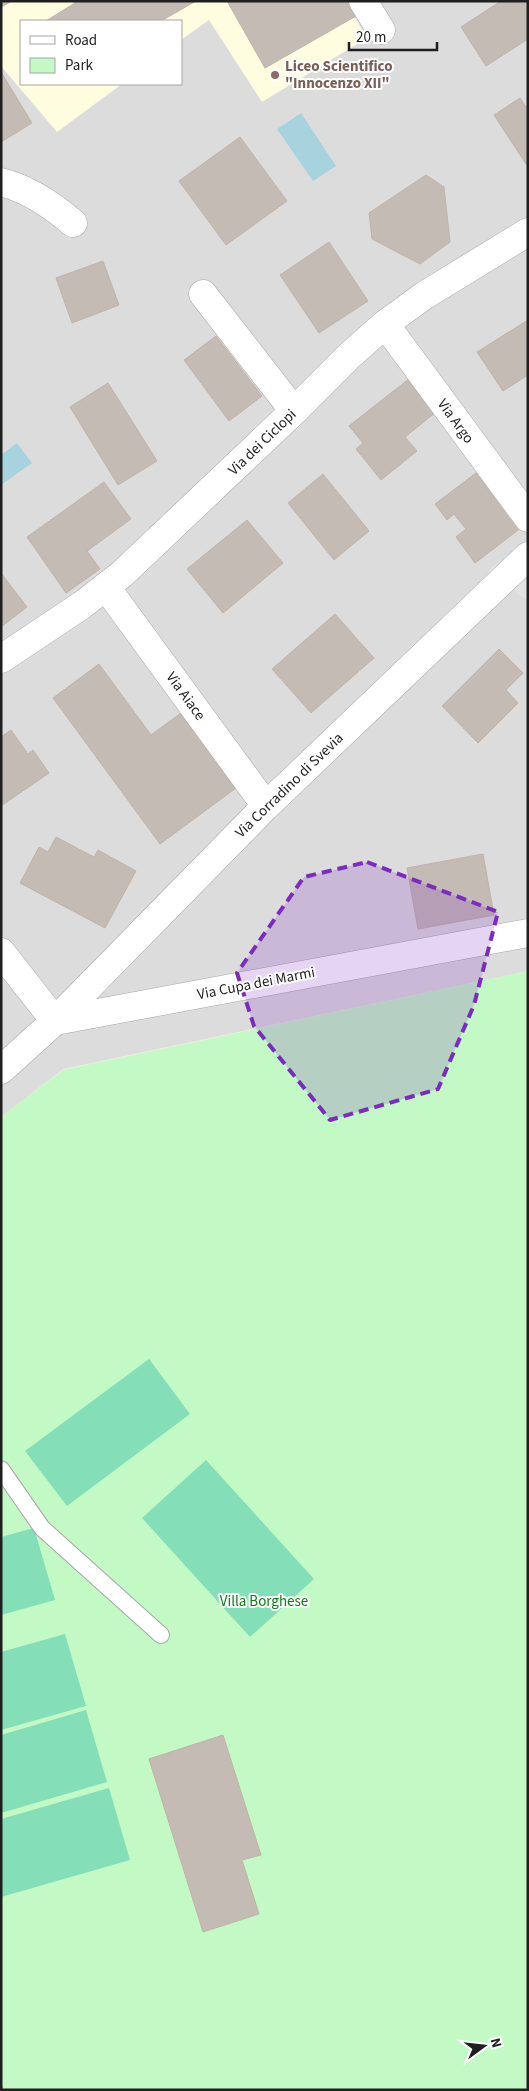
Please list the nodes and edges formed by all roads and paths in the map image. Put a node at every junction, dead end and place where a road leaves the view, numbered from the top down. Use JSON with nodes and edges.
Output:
{"nodes":[{"id":1,"x":363,"y":1,"type":"edge"},
{"id":2,"x":381,"y":30,"type":"dead end"},
{"id":3,"x":1,"y":182,"type":"edge"},
{"id":4,"x":73,"y":223,"type":"dead end"},
{"id":5,"x":528,"y":232,"type":"edge"},
{"id":6,"x":203,"y":294,"type":"dead end"},
{"id":7,"x":384,"y":324,"type":"junction"},
{"id":8,"x":294,"y":411,"type":"junction"},
{"id":9,"x":528,"y":518,"type":"edge"},
{"id":10,"x":528,"y":556,"type":"edge"},
{"id":11,"x":106,"y":587,"type":"junction"},
{"id":12,"x":1,"y":659,"type":"edge"},
{"id":13,"x":266,"y":806,"type":"junction"},
{"id":14,"x":528,"y":933,"type":"edge"},
{"id":15,"x":1,"y":952,"type":"edge"},
{"id":16,"x":55,"y":1020,"type":"junction"},
{"id":17,"x":1,"y":1070,"type":"edge"},
{"id":18,"x":1,"y":1470,"type":"edge"},
{"id":19,"x":161,"y":1635,"type":"dead end"}],
"edges":[{"from":1,"to":2,"type":"street"},
{"from":3,"to":4,"type":"street"},
{"from":5,"to":7,"type":"street","name":"Via dei Ciclopi"},
{"from":6,"to":8,"type":"street"},
{"from":7,"to":8,"type":"street","name":"Via dei Ciclopi"},
{"from":7,"to":9,"type":"street","name":"Via Argo"},
{"from":8,"to":11,"type":"street","name":"Via dei Ciclopi"},
{"from":10,"to":13,"type":"street","name":"Via Corradino di Svevia"},
{"from":11,"to":12,"type":"street","name":"Via dei Ciclopi"},
{"from":11,"to":13,"type":"street","name":"Via Aiace"},
{"from":13,"to":16,"type":"street","name":"Via Corradino di Svevia"},
{"from":14,"to":16,"type":"street","name":"Via Cupa dei Marmi"},
{"from":15,"to":16,"type":"street"},
{"from":16,"to":17,"type":"street"},
{"from":18,"to":19,"type":"lane"}]}
